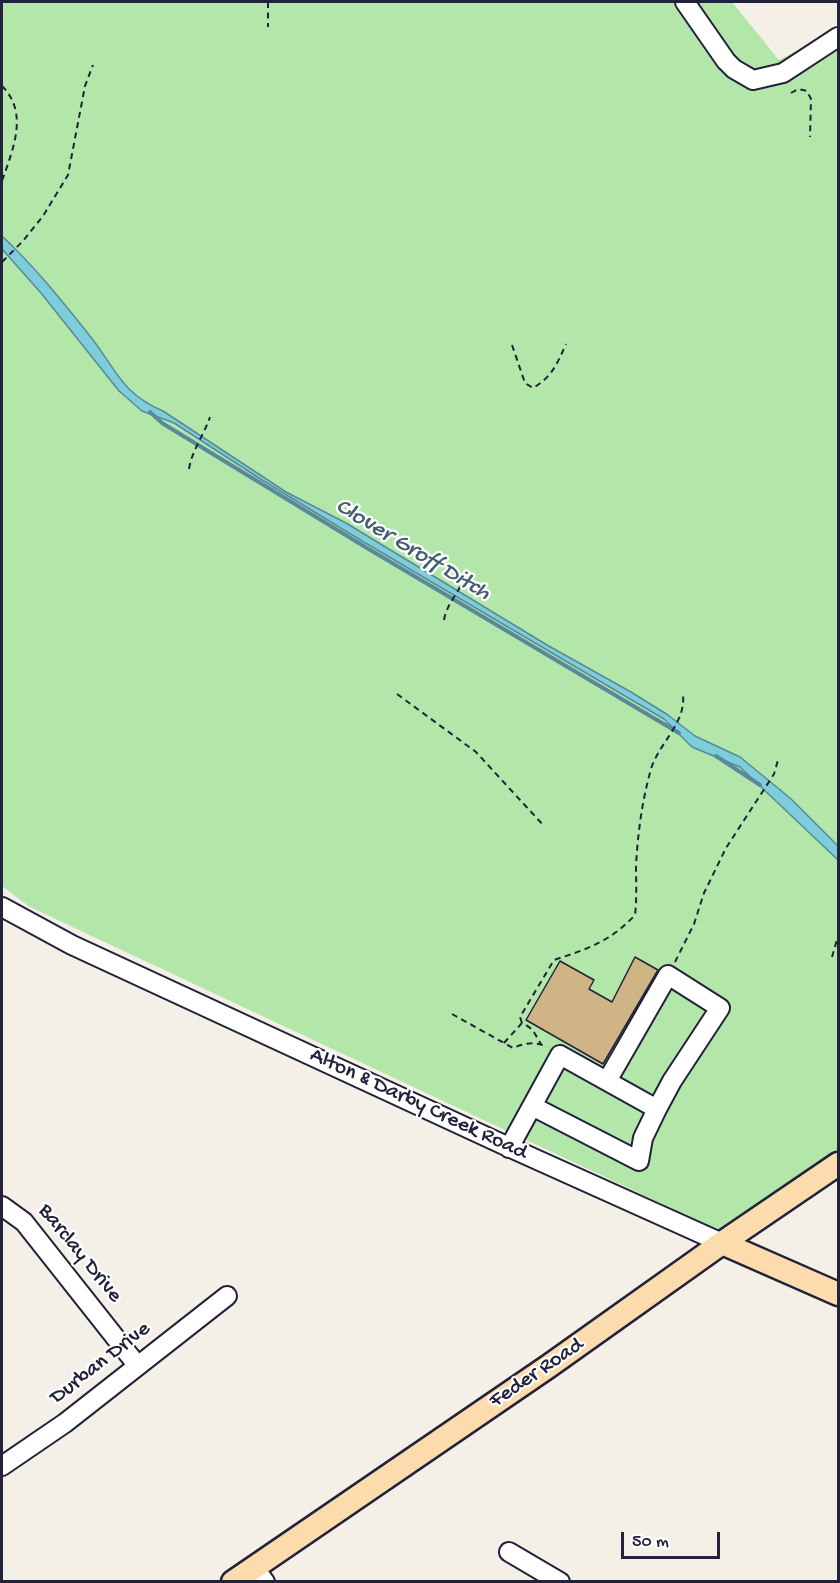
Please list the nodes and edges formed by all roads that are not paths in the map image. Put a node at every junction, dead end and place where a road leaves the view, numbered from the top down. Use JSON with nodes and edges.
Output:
{"nodes":[{"id":1,"x":685,"y":2,"type":"edge"},
{"id":2,"x":838,"y":38,"type":"edge"},
{"id":3,"x":2,"y":907,"type":"edge"},
{"id":4,"x":607,"y":1081,"type":"junction"},
{"id":5,"x":532,"y":1106,"type":"junction"},
{"id":6,"x":657,"y":1109,"type":"junction"},
{"id":7,"x":509,"y":1148,"type":"junction"},
{"id":8,"x":838,"y":1164,"type":"edge"},
{"id":9,"x":2,"y":1206,"type":"edge"},
{"id":10,"x":722,"y":1243,"type":"junction"},
{"id":11,"x":838,"y":1294,"type":"edge"},
{"id":12,"x":227,"y":1296,"type":"dead end"},
{"id":13,"x":137,"y":1365,"type":"junction"},
{"id":14,"x":2,"y":1466,"type":"edge"},
{"id":15,"x":509,"y":1552,"type":"dead end"},
{"id":16,"x":260,"y":1574,"type":"edge"},
{"id":17,"x":232,"y":1581,"type":"edge"},
{"id":18,"x":560,"y":1581,"type":"edge"}],
"edges":[{"from":1,"to":2,"type":"street"},
{"from":3,"to":7,"type":"street","name":"Alton & Darby Creek Road"},
{"from":4,"to":5,"type":"street"},
{"from":4,"to":6,"type":"street"},
{"from":4,"to":6,"type":"street"},
{"from":5,"to":6,"type":"street"},
{"from":5,"to":7,"type":"street"},
{"from":7,"to":10,"type":"street","name":"Alton & Darby Creek Road"},
{"from":8,"to":10,"type":"main road","name":"Feder Road"},
{"from":9,"to":13,"type":"street","name":"Barclay Drive"},
{"from":10,"to":11,"type":"main road","name":"Alton & Darby Creek Road"},
{"from":10,"to":16,"type":"main road","name":"Feder Road"},
{"from":12,"to":13,"type":"street","name":"Durban Drive"},
{"from":13,"to":14,"type":"street","name":"Durban Drive"},
{"from":15,"to":18,"type":"street"},
{"from":16,"to":17,"type":"main road","name":"Feder Road"}]}
